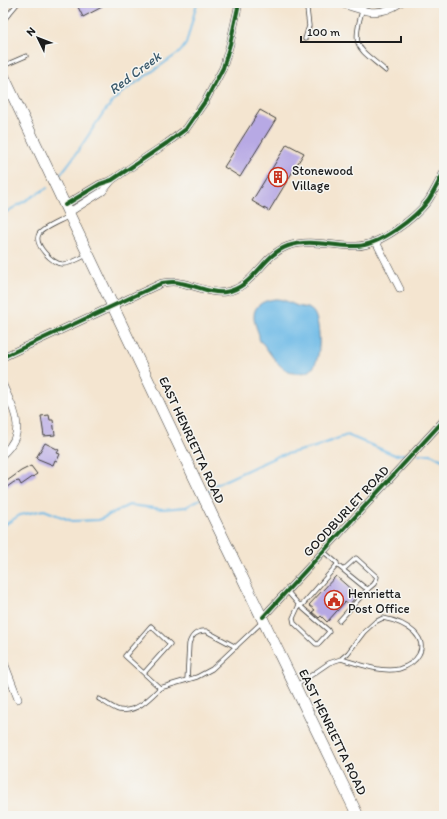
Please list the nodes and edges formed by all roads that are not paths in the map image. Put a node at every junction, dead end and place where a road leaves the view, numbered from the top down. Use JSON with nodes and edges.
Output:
{"nodes":[{"id":1,"x":18,"y":3,"type":"edge"},
{"id":2,"x":239,"y":3,"type":"edge"},
{"id":3,"x":308,"y":3,"type":"edge"},
{"id":4,"x":340,"y":3,"type":"edge"},
{"id":5,"x":400,"y":3,"type":"edge"},
{"id":6,"x":362,"y":11,"type":"junction"},
{"id":7,"x":3,"y":21,"type":"edge"},
{"id":8,"x":305,"y":39,"type":"dead end"},
{"id":9,"x":26,"y":56,"type":"dead end"},
{"id":10,"x":3,"y":66,"type":"edge"},
{"id":11,"x":386,"y":71,"type":"dead end"},
{"id":12,"x":3,"y":76,"type":"edge"},
{"id":13,"x":444,"y":172,"type":"edge"},
{"id":14,"x":68,"y":211,"type":"junction"},
{"id":15,"x":376,"y":242,"type":"junction"},
{"id":16,"x":88,"y":254,"type":"junction"},
{"id":17,"x":400,"y":289,"type":"dead end"},
{"id":18,"x":113,"y":305,"type":"junction"},
{"id":19,"x":3,"y":357,"type":"edge"},
{"id":20,"x":3,"y":386,"type":"edge"},
{"id":21,"x":444,"y":420,"type":"edge"},
{"id":22,"x":3,"y":454,"type":"edge"},
{"id":23,"x":323,"y":551,"type":"junction"},
{"id":24,"x":337,"y":565,"type":"junction"},
{"id":25,"x":344,"y":570,"type":"junction"},
{"id":26,"x":368,"y":589,"type":"junction"},
{"id":27,"x":286,"y":591,"type":"junction"},
{"id":28,"x":300,"y":605,"type":"junction"},
{"id":29,"x":263,"y":618,"type":"junction"},
{"id":30,"x":339,"y":621,"type":"dead end"},
{"id":31,"x":236,"y":647,"type":"junction"},
{"id":32,"x":341,"y":659,"type":"junction"},
{"id":33,"x":3,"y":660,"type":"edge"},
{"id":34,"x":144,"y":673,"type":"junction"},
{"id":35,"x":186,"y":680,"type":"junction"},
{"id":36,"x":296,"y":686,"type":"junction"},
{"id":37,"x":160,"y":688,"type":"junction"},
{"id":38,"x":18,"y":699,"type":"dead end"},
{"id":39,"x":99,"y":699,"type":"dead end"},
{"id":40,"x":358,"y":816,"type":"edge"}],
"edges":[{"from":1,"to":7,"type":"lane"},
{"from":2,"to":14,"type":"street"},
{"from":3,"to":8,"type":"lane"},
{"from":4,"to":6,"type":"street"},
{"from":5,"to":6,"type":"street"},
{"from":6,"to":11,"type":"lane"},
{"from":9,"to":10,"type":"lane"},
{"from":12,"to":14,"type":"main road","name":"EAST HENRIETTA ROAD"},
{"from":13,"to":15,"type":"street"},
{"from":14,"to":16,"type":"main road","name":"EAST HENRIETTA ROAD"},
{"from":14,"to":16,"type":"lane"},
{"from":15,"to":17,"type":"street"},
{"from":15,"to":18,"type":"street"},
{"from":16,"to":18,"type":"main road","name":"EAST HENRIETTA ROAD"},
{"from":18,"to":19,"type":"street"},
{"from":18,"to":29,"type":"main road","name":"EAST HENRIETTA ROAD"},
{"from":20,"to":22,"type":"street"},
{"from":21,"to":23,"type":"street","name":"GOODBURLET ROAD"},
{"from":23,"to":24,"type":"lane"},
{"from":23,"to":27,"type":"street","name":"GOODBURLET ROAD"},
{"from":24,"to":25,"type":"lane"},
{"from":24,"to":28,"type":"lane"},
{"from":25,"to":26,"type":"lane"},
{"from":25,"to":26,"type":"lane"},
{"from":26,"to":30,"type":"lane"},
{"from":27,"to":28,"type":"lane"},
{"from":27,"to":29,"type":"street","name":"GOODBURLET ROAD"},
{"from":28,"to":28,"type":"lane"},
{"from":29,"to":31,"type":"lane"},
{"from":29,"to":36,"type":"main road","name":"EAST HENRIETTA ROAD"},
{"from":31,"to":35,"type":"lane"},
{"from":31,"to":35,"type":"lane"},
{"from":32,"to":32,"type":"lane"},
{"from":32,"to":36,"type":"lane"},
{"from":33,"to":38,"type":"street"},
{"from":34,"to":34,"type":"lane"},
{"from":34,"to":37,"type":"lane"},
{"from":35,"to":37,"type":"lane"},
{"from":36,"to":40,"type":"main road","name":"EAST HENRIETTA ROAD"},
{"from":37,"to":39,"type":"lane"}]}
